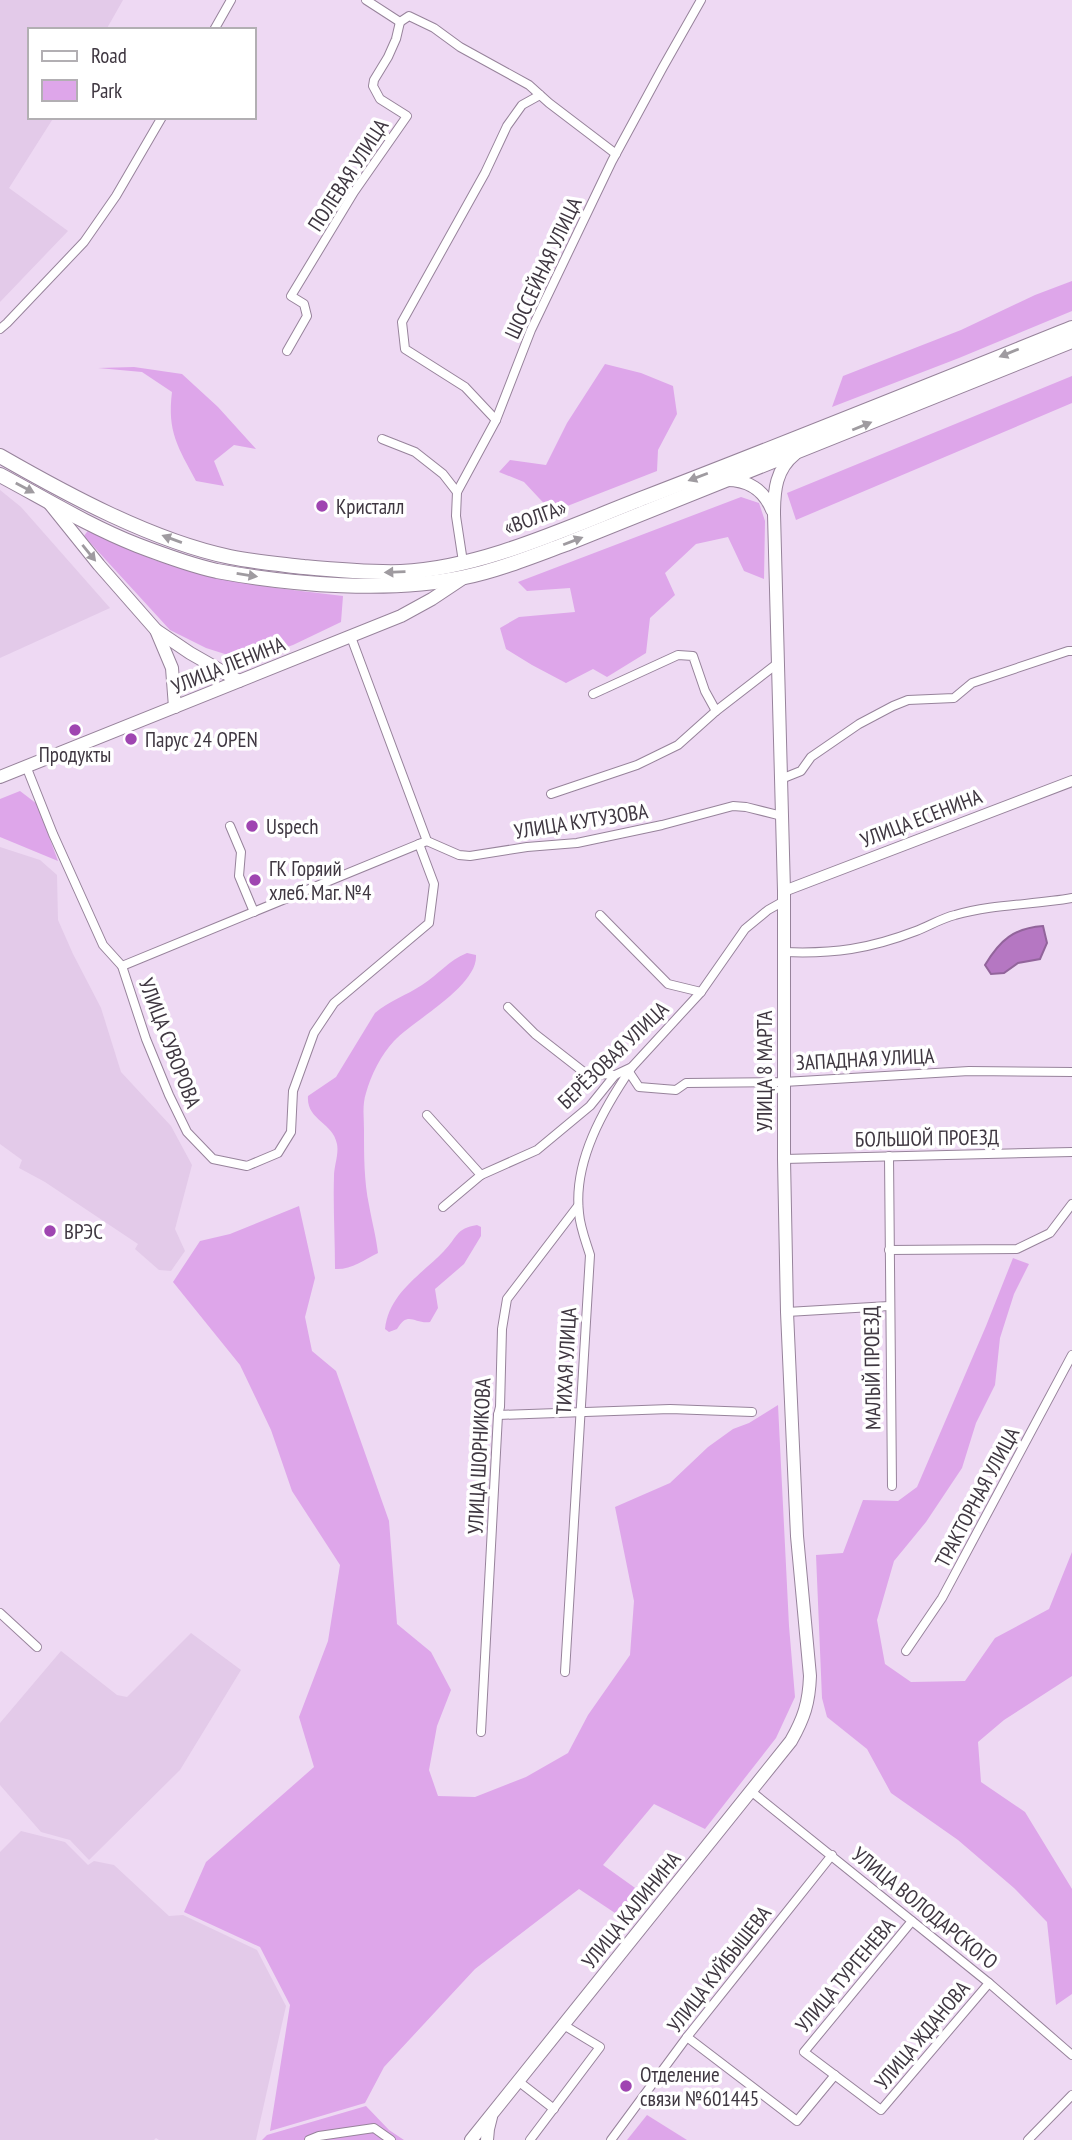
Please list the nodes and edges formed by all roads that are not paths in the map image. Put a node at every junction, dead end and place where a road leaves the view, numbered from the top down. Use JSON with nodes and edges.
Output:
{"nodes":[{"id":1,"x":231,"y":0,"type":"edge"},
{"id":2,"x":366,"y":0,"type":"edge"},
{"id":3,"x":701,"y":0,"type":"edge"},
{"id":4,"x":400,"y":22,"type":"junction"},
{"id":5,"x":215,"y":28,"type":"edge"},
{"id":6,"x":540,"y":95,"type":"junction"},
{"id":7,"x":161,"y":119,"type":"edge"},
{"id":8,"x":616,"y":154,"type":"junction"},
{"id":9,"x":1072,"y":328,"type":"edge"},
{"id":10,"x":0,"y":329,"type":"edge"},
{"id":11,"x":1072,"y":341,"type":"edge"},
{"id":12,"x":287,"y":351,"type":"dead end"},
{"id":13,"x":496,"y":420,"type":"junction"},
{"id":14,"x":382,"y":439,"type":"dead end"},
{"id":15,"x":798,"y":451,"type":"junction"},
{"id":16,"x":0,"y":456,"type":"edge"},
{"id":17,"x":0,"y":475,"type":"edge"},
{"id":18,"x":726,"y":480,"type":"junction"},
{"id":19,"x":457,"y":492,"type":"junction"},
{"id":20,"x":47,"y":500,"type":"junction"},
{"id":21,"x":774,"y":514,"type":"junction"},
{"id":22,"x":464,"y":570,"type":"junction"},
{"id":23,"x":156,"y":630,"type":"junction"},
{"id":24,"x":351,"y":637,"type":"junction"},
{"id":25,"x":1072,"y":651,"type":"edge"},
{"id":26,"x":190,"y":653,"type":"junction"},
{"id":27,"x":778,"y":663,"type":"junction"},
{"id":28,"x":172,"y":668,"type":"junction"},
{"id":29,"x":239,"y":681,"type":"junction"},
{"id":30,"x":593,"y":694,"type":"dead end"},
{"id":31,"x":175,"y":707,"type":"junction"},
{"id":32,"x":716,"y":711,"type":"junction"},
{"id":33,"x":26,"y":766,"type":"junction"},
{"id":34,"x":0,"y":777,"type":"edge"},
{"id":35,"x":781,"y":779,"type":"junction"},
{"id":36,"x":1072,"y":781,"type":"edge"},
{"id":37,"x":551,"y":794,"type":"dead end"},
{"id":38,"x":782,"y":816,"type":"junction"},
{"id":39,"x":230,"y":826,"type":"dead end"},
{"id":40,"x":423,"y":842,"type":"junction"},
{"id":41,"x":784,"y":896,"type":"junction"},
{"id":42,"x":1072,"y":898,"type":"edge"},
{"id":43,"x":254,"y":912,"type":"junction"},
{"id":44,"x":600,"y":915,"type":"dead end"},
{"id":45,"x":784,"y":952,"type":"junction"},
{"id":46,"x":122,"y":966,"type":"junction"},
{"id":47,"x":701,"y":992,"type":"junction"},
{"id":48,"x":508,"y":1007,"type":"dead end"},
{"id":49,"x":630,"y":1070,"type":"junction"},
{"id":50,"x":1072,"y":1072,"type":"edge"},
{"id":51,"x":615,"y":1075,"type":"junction"},
{"id":52,"x":784,"y":1082,"type":"junction"},
{"id":53,"x":427,"y":1115,"type":"dead end"},
{"id":54,"x":1072,"y":1152,"type":"edge"},
{"id":55,"x":889,"y":1156,"type":"junction"},
{"id":56,"x":783,"y":1159,"type":"junction"},
{"id":57,"x":481,"y":1175,"type":"junction"},
{"id":58,"x":1072,"y":1204,"type":"edge"},
{"id":59,"x":578,"y":1206,"type":"junction"},
{"id":60,"x":443,"y":1207,"type":"dead end"},
{"id":61,"x":889,"y":1250,"type":"junction"},
{"id":62,"x":889,"y":1306,"type":"junction"},
{"id":63,"x":787,"y":1312,"type":"junction"},
{"id":64,"x":1072,"y":1355,"type":"edge"},
{"id":65,"x":581,"y":1412,"type":"junction"},
{"id":66,"x":752,"y":1412,"type":"dead end"},
{"id":67,"x":498,"y":1415,"type":"junction"},
{"id":68,"x":892,"y":1486,"type":"dead end"},
{"id":69,"x":0,"y":1614,"type":"edge"},
{"id":70,"x":37,"y":1647,"type":"dead end"},
{"id":71,"x":906,"y":1651,"type":"dead end"},
{"id":72,"x":565,"y":1672,"type":"dead end"},
{"id":73,"x":809,"y":1698,"type":"joint"},
{"id":74,"x":481,"y":1732,"type":"dead end"},
{"id":75,"x":752,"y":1792,"type":"junction"},
{"id":76,"x":832,"y":1855,"type":"junction"},
{"id":77,"x":912,"y":1921,"type":"junction"},
{"id":78,"x":989,"y":1983,"type":"junction"},
{"id":79,"x":562,"y":2024,"type":"junction"},
{"id":80,"x":687,"y":2037,"type":"junction"},
{"id":81,"x":1072,"y":2055,"type":"edge"},
{"id":82,"x":835,"y":2075,"type":"junction"},
{"id":83,"x":518,"y":2081,"type":"junction"},
{"id":84,"x":1072,"y":2095,"type":"edge"},
{"id":85,"x":554,"y":2109,"type":"junction"},
{"id":86,"x":493,"y":2114,"type":"junction"},
{"id":87,"x":472,"y":2138,"type":"edge"},
{"id":88,"x":309,"y":2140,"type":"edge"},
{"id":89,"x":391,"y":2140,"type":"edge"},
{"id":90,"x":487,"y":2140,"type":"edge"},
{"id":91,"x":530,"y":2140,"type":"edge"},
{"id":92,"x":611,"y":2140,"type":"edge"},
{"id":93,"x":1028,"y":2140,"type":"edge"}],
"edges":[{"from":1,"to":5,"type":"street"},
{"from":2,"to":4,"type":"street"},
{"from":3,"to":8,"type":"street","name":"ШОССЕЙНАЯ УЛИЦА"},
{"from":4,"to":6,"type":"street"},
{"from":4,"to":12,"type":"street","name":"ПОЛЕВАЯ УЛИЦА"},
{"from":6,"to":8,"type":"street"},
{"from":6,"to":13,"type":"street"},
{"from":7,"to":10,"type":"street"},
{"from":8,"to":13,"type":"street","name":"ШОССЕЙНАЯ УЛИЦА"},
{"from":9,"to":22,"type":"highway","name":"«ВОЛГА»","one_way":true},
{"from":15,"to":11,"type":"highway","name":"«ВОЛГА»","one_way":true},
{"from":13,"to":19,"type":"street","name":"ШОССЕЙНАЯ УЛИЦА"},
{"from":14,"to":19,"type":"street"},
{"from":15,"to":18,"type":"highway","name":"«ВОЛГА»"},
{"from":15,"to":21,"type":"main road","name":"УЛИЦА 8 МАРТА"},
{"from":22,"to":16,"type":"highway","name":"«ВОЛГА»","one_way":true},
{"from":17,"to":20,"type":"highway","name":"«ВОЛГА»","one_way":true},
{"from":18,"to":21,"type":"main road"},
{"from":22,"to":18,"type":"highway","name":"«ВОЛГА»","one_way":true},
{"from":19,"to":22,"type":"street","name":"ШОССЕЙНАЯ УЛИЦА"},
{"from":20,"to":22,"type":"highway","name":"«ВОЛГА»","one_way":true},
{"from":20,"to":23,"type":"main road","one_way":true},
{"from":21,"to":27,"type":"main road","name":"УЛИЦА 8 МАРТА"},
{"from":22,"to":24,"type":"main road","name":"УЛИЦА ЛЕНИНА"},
{"from":23,"to":26,"type":"main road"},
{"from":23,"to":28,"type":"main road"},
{"from":24,"to":29,"type":"main road","name":"УЛИЦА ЛЕНИНА"},
{"from":24,"to":40,"type":"street"},
{"from":25,"to":35,"type":"street"},
{"from":26,"to":28,"type":"main road"},
{"from":26,"to":29,"type":"main road"},
{"from":27,"to":32,"type":"street","name":"УЛИЦА КУТУЗОВА"},
{"from":27,"to":35,"type":"main road","name":"УЛИЦА 8 МАРТА"},
{"from":28,"to":31,"type":"main road"},
{"from":29,"to":31,"type":"main road","name":"УЛИЦА ЛЕНИНА"},
{"from":30,"to":32,"type":"street"},
{"from":31,"to":33,"type":"main road","name":"УЛИЦА ЛЕНИНА"},
{"from":32,"to":37,"type":"street","name":"УЛИЦА КУТУЗОВА"},
{"from":33,"to":34,"type":"main road","name":"УЛИЦА ЛЕНИНА"},
{"from":33,"to":46,"type":"street","name":"УЛИЦА СУВОРОВА"},
{"from":35,"to":38,"type":"main road","name":"УЛИЦА 8 МАРТА"},
{"from":36,"to":41,"type":"street","name":"УЛИЦА ЕСЕНИНА"},
{"from":38,"to":40,"type":"street","name":"УЛИЦА КУТУЗОВА"},
{"from":38,"to":41,"type":"main road","name":"УЛИЦА 8 МАРТА"},
{"from":39,"to":43,"type":"street"},
{"from":40,"to":43,"type":"street"},
{"from":40,"to":46,"type":"street","name":"УЛИЦА СУВОРОВА"},
{"from":41,"to":45,"type":"main road","name":"УЛИЦА 8 МАРТА"},
{"from":41,"to":47,"type":"street","name":"БЕРЁЗОВАЯ УЛИЦА"},
{"from":42,"to":45,"type":"street"},
{"from":43,"to":46,"type":"street"},
{"from":44,"to":47,"type":"street"},
{"from":45,"to":52,"type":"main road","name":"УЛИЦА 8 МАРТА"},
{"from":47,"to":49,"type":"street","name":"БЕРЁЗОВАЯ УЛИЦА"},
{"from":48,"to":51,"type":"street"},
{"from":49,"to":51,"type":"street","name":"БЕРЁЗОВАЯ УЛИЦА"},
{"from":49,"to":52,"type":"street","name":"ЗАПАДНАЯ УЛИЦА"},
{"from":49,"to":59,"type":"street","name":"ТИХАЯ УЛИЦА"},
{"from":50,"to":52,"type":"street","name":"ЗАПАДНАЯ УЛИЦА"},
{"from":51,"to":57,"type":"street","name":"БЕРЁЗОВАЯ УЛИЦА"},
{"from":52,"to":56,"type":"main road","name":"УЛИЦА 8 МАРТА"},
{"from":53,"to":57,"type":"street"},
{"from":54,"to":55,"type":"street","name":"БОЛЬШОЙ ПРОЕЗД"},
{"from":55,"to":56,"type":"street","name":"БОЛЬШОЙ ПРОЕЗД"},
{"from":55,"to":61,"type":"street","name":"МАЛЫЙ ПРОЕЗД"},
{"from":56,"to":63,"type":"main road","name":"УЛИЦА 8 МАРТА"},
{"from":57,"to":60,"type":"street","name":"БЕРЁЗОВАЯ УЛИЦА"},
{"from":58,"to":61,"type":"street"},
{"from":59,"to":65,"type":"street","name":"ТИХАЯ УЛИЦА"},
{"from":59,"to":67,"type":"street","name":"УЛИЦА ШОРНИКОВА"},
{"from":61,"to":62,"type":"street","name":"МАЛЫЙ ПРОЕЗД"},
{"from":62,"to":63,"type":"street"},
{"from":62,"to":68,"type":"street","name":"МАЛЫЙ ПРОЕЗД"},
{"from":63,"to":73,"type":"main road","name":"УЛИЦА 8 МАРТА"},
{"from":64,"to":71,"type":"street","name":"ТРАКТОРНАЯ УЛИЦА"},
{"from":65,"to":66,"type":"street"},
{"from":65,"to":67,"type":"street"},
{"from":65,"to":72,"type":"street","name":"ТИХАЯ УЛИЦА"},
{"from":67,"to":74,"type":"street","name":"УЛИЦА ШОРНИКОВА"},
{"from":69,"to":70,"type":"street"},
{"from":73,"to":75,"type":"main road","name":"УЛИЦА КАЛИНИНА"},
{"from":75,"to":76,"type":"street","name":"УЛИЦА ВОЛОДАРСКОГО"},
{"from":75,"to":79,"type":"main road","name":"УЛИЦА КАЛИНИНА"},
{"from":76,"to":77,"type":"street","name":"УЛИЦА ВОЛОДАРСКОГО"},
{"from":76,"to":80,"type":"street","name":"УЛИЦА КУЙБЫШЕВА"},
{"from":77,"to":78,"type":"street","name":"УЛИЦА ВОЛОДАРСКОГО"},
{"from":77,"to":82,"type":"street","name":"УЛИЦА ТУРГЕНЕВА"},
{"from":78,"to":81,"type":"street","name":"УЛИЦА ВОЛОДАРСКОГО"},
{"from":78,"to":82,"type":"street","name":"УЛИЦА ЖДАНОВА"},
{"from":79,"to":83,"type":"main road","name":"УЛИЦА КАЛИНИНА"},
{"from":79,"to":85,"type":"street"},
{"from":80,"to":82,"type":"street"},
{"from":80,"to":92,"type":"street","name":"УЛИЦА КУЙБЫШЕВА"},
{"from":83,"to":85,"type":"street"},
{"from":83,"to":86,"type":"main road","name":"УЛИЦА КАЛИНИНА"},
{"from":84,"to":93,"type":"street"},
{"from":85,"to":91,"type":"street"},
{"from":86,"to":87,"type":"main road","name":"УЛИЦА КАЛИНИНА"},
{"from":86,"to":90,"type":"main road"},
{"from":87,"to":90,"type":"main road"},
{"from":88,"to":89,"type":"street"}]}
